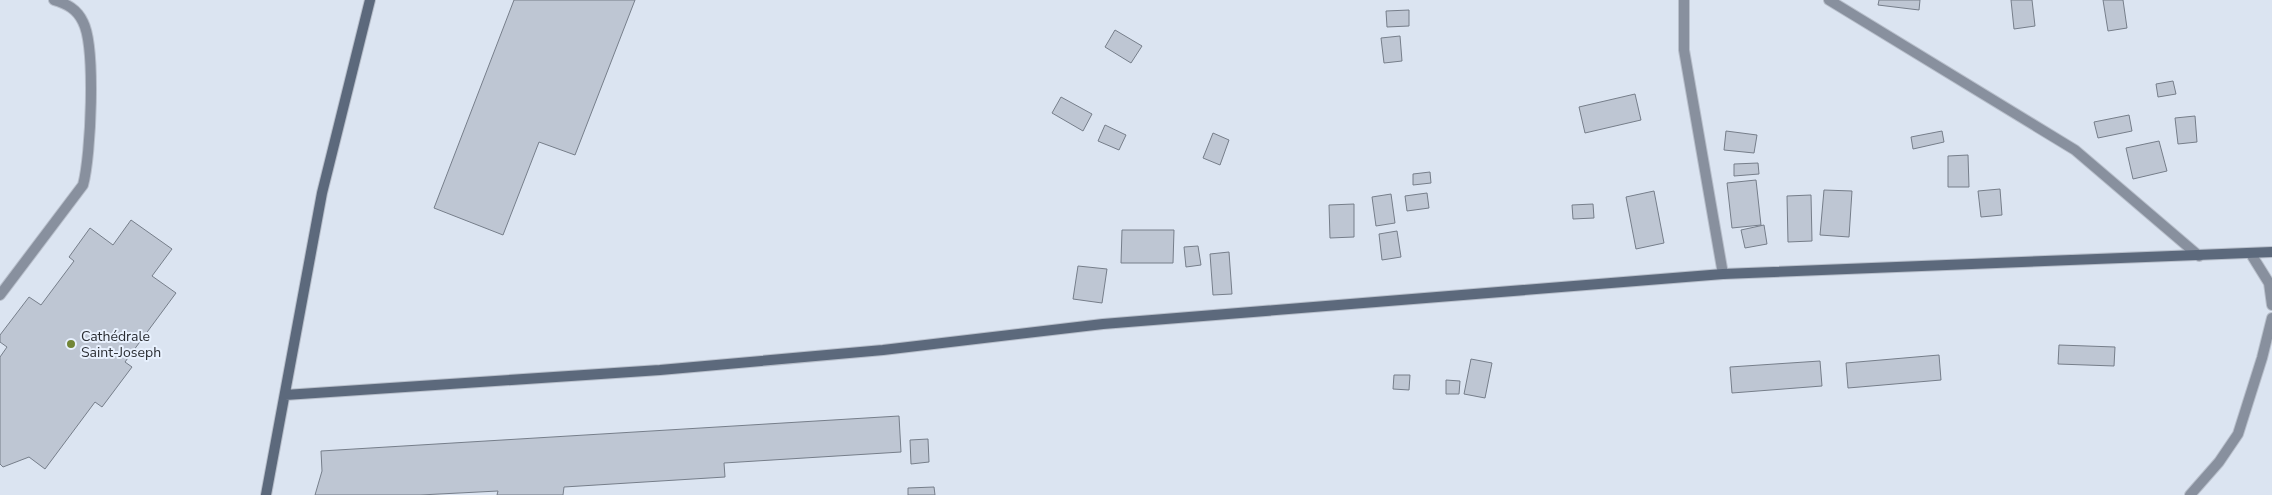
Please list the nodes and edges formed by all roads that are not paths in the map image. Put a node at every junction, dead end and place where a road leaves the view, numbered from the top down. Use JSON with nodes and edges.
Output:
{"nodes":[{"id":1,"x":54,"y":0,"type":"edge"},
{"id":2,"x":370,"y":0,"type":"edge"},
{"id":3,"x":1684,"y":0,"type":"edge"},
{"id":4,"x":1829,"y":0,"type":"edge"},
{"id":5,"x":2272,"y":252,"type":"edge"},
{"id":6,"x":2251,"y":254,"type":"junction"},
{"id":7,"x":2198,"y":256,"type":"junction"},
{"id":8,"x":1723,"y":274,"type":"junction"},
{"id":9,"x":0,"y":295,"type":"edge"},
{"id":10,"x":2272,"y":304,"type":"edge"},
{"id":11,"x":2272,"y":318,"type":"edge"},
{"id":12,"x":285,"y":395,"type":"junction"},
{"id":13,"x":266,"y":495,"type":"edge"},
{"id":14,"x":2190,"y":495,"type":"edge"}],
"edges":[{"from":1,"to":9,"type":"street"},
{"from":2,"to":12,"type":"street"},
{"from":3,"to":8,"type":"street"},
{"from":4,"to":7,"type":"street"},
{"from":5,"to":6,"type":"street"},
{"from":6,"to":7,"type":"street"},
{"from":6,"to":10,"type":"street"},
{"from":7,"to":8,"type":"street"},
{"from":8,"to":12,"type":"street"},
{"from":11,"to":14,"type":"street"},
{"from":12,"to":13,"type":"street"}]}
